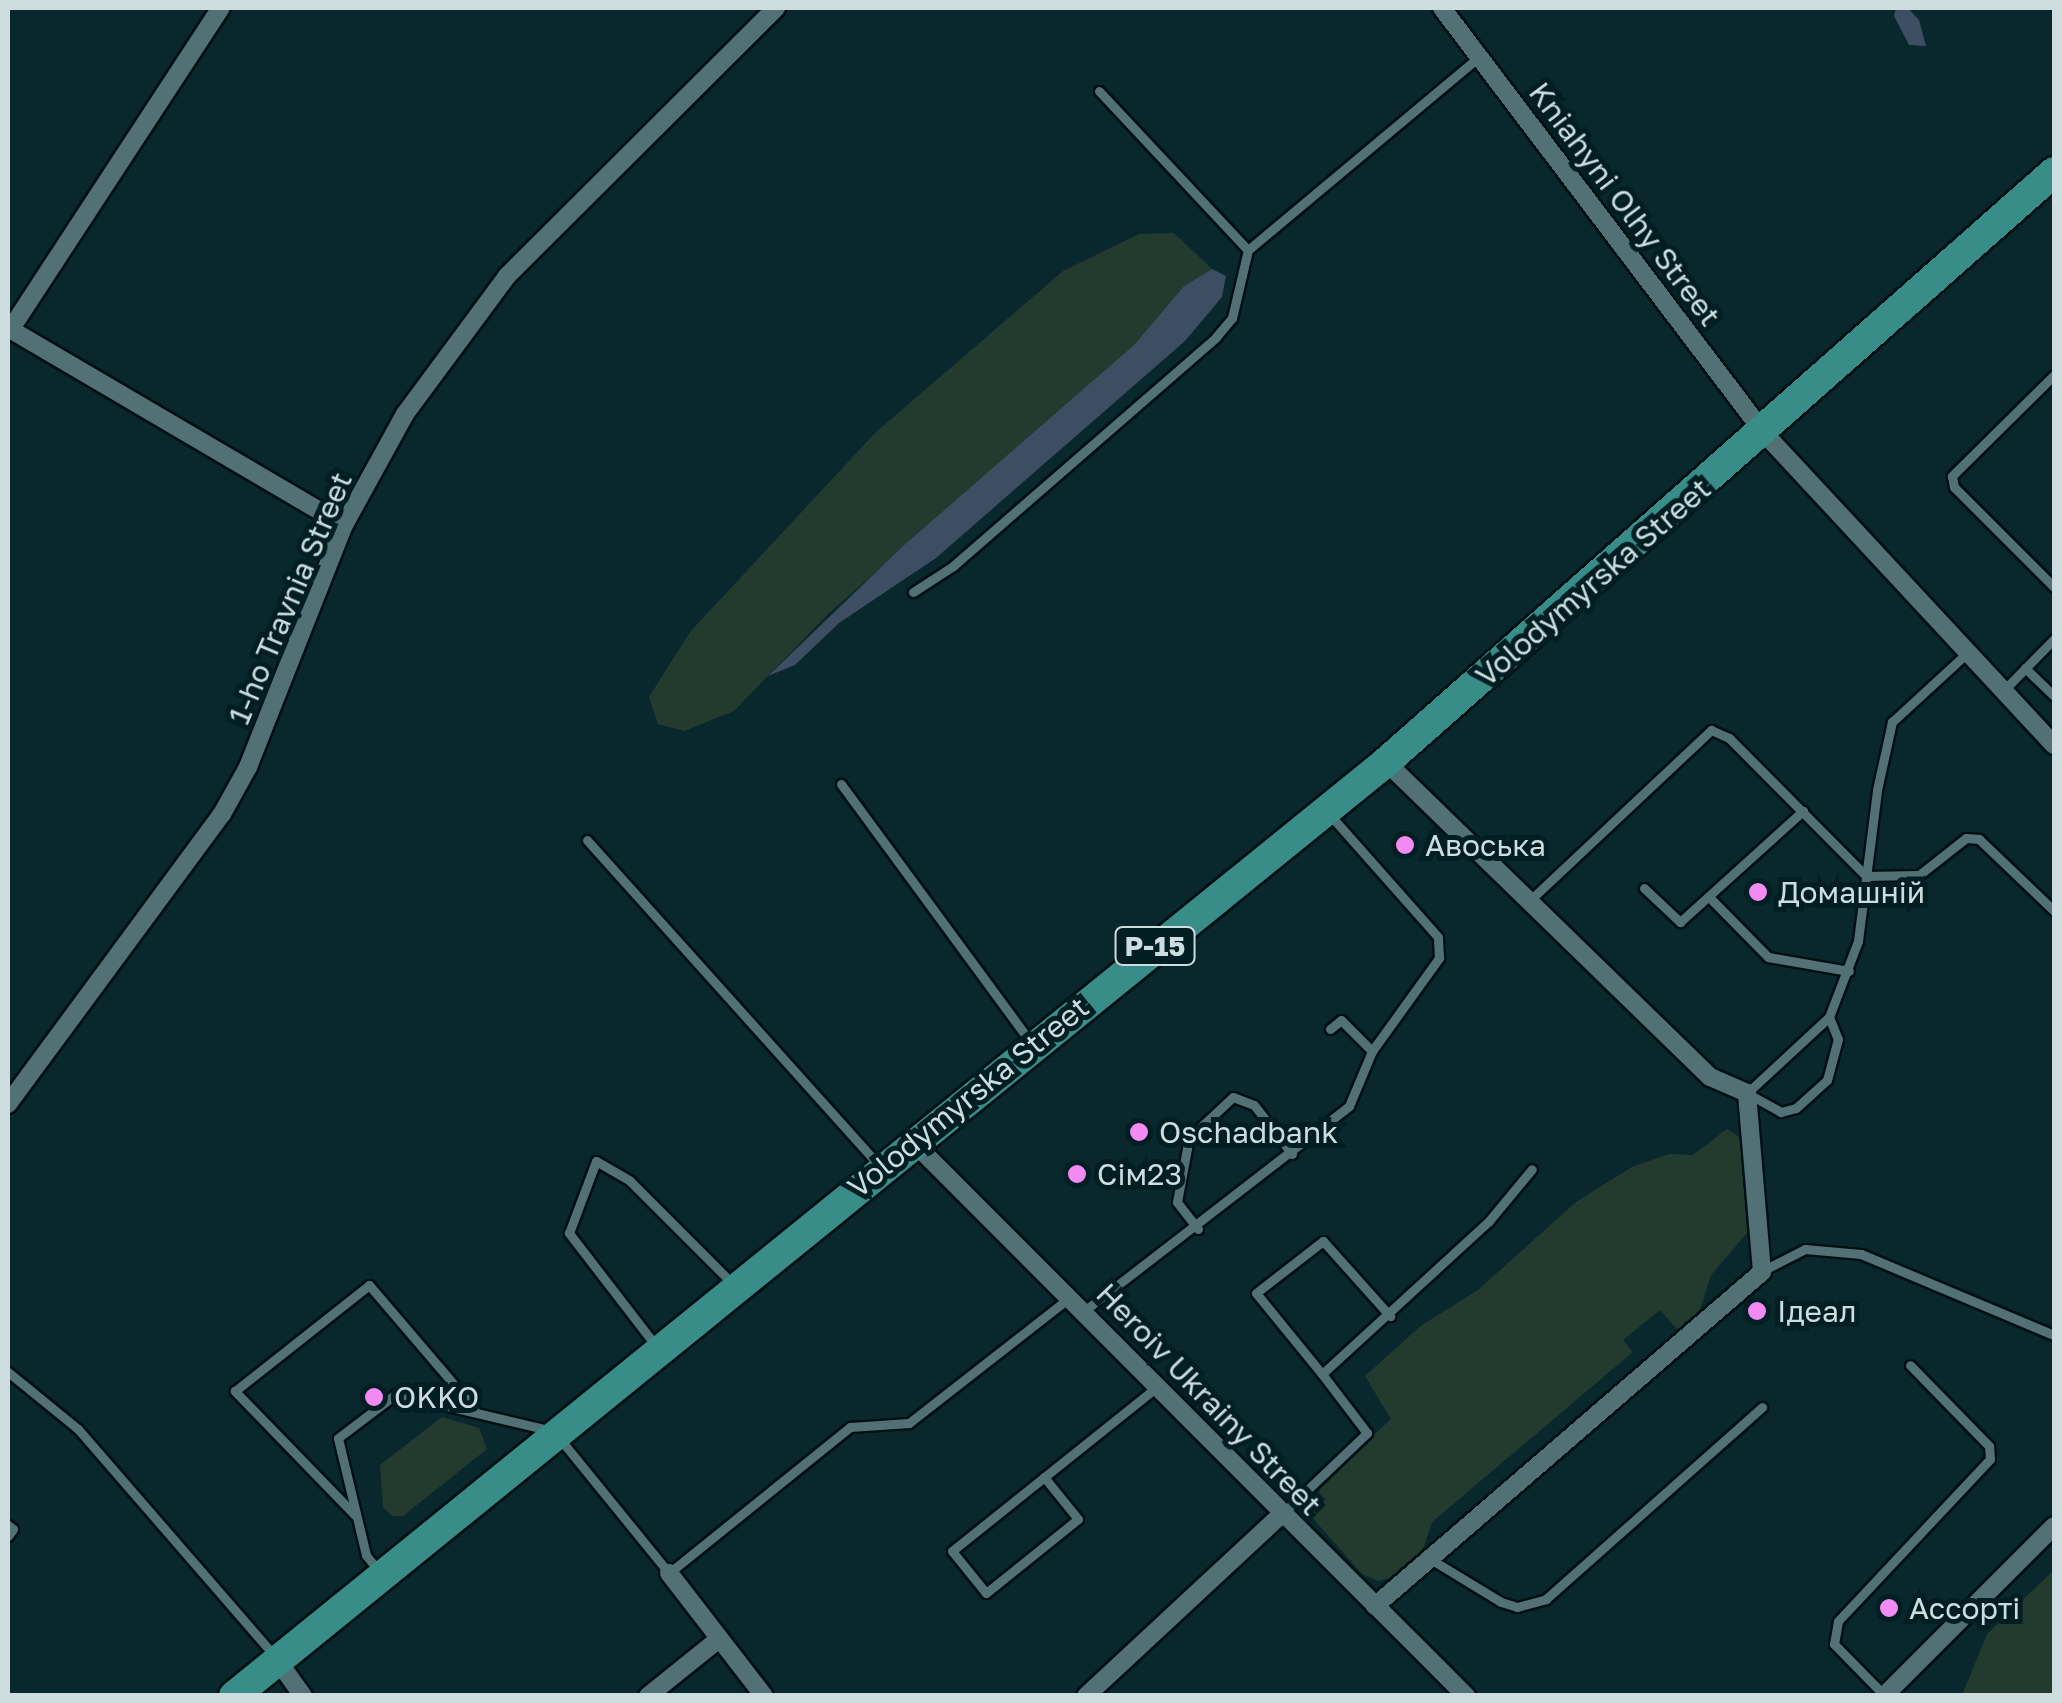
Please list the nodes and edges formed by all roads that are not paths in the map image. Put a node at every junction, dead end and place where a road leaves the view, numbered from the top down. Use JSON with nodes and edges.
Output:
{"nodes":[{"id":1,"x":221,"y":8,"type":"edge"},
{"id":2,"x":776,"y":8,"type":"edge"},
{"id":3,"x":1442,"y":8,"type":"edge"},
{"id":4,"x":1480,"y":56,"type":"junction"},
{"id":5,"x":1099,"y":92,"type":"dead end"},
{"id":6,"x":2054,"y":172,"type":"edge"},
{"id":7,"x":1248,"y":250,"type":"junction"},
{"id":8,"x":8,"y":330,"type":"edge"},
{"id":9,"x":2054,"y":375,"type":"edge"},
{"id":10,"x":1764,"y":434,"type":"junction"},
{"id":11,"x":344,"y":525,"type":"junction"},
{"id":12,"x":2054,"y":588,"type":"edge"},
{"id":13,"x":913,"y":592,"type":"dead end"},
{"id":14,"x":2054,"y":639,"type":"edge"},
{"id":15,"x":1967,"y":653,"type":"junction"},
{"id":16,"x":2025,"y":668,"type":"junction"},
{"id":17,"x":2003,"y":691,"type":"junction"},
{"id":18,"x":2054,"y":696,"type":"edge"},
{"id":19,"x":2054,"y":744,"type":"edge"},
{"id":20,"x":1386,"y":762,"type":"junction"},
{"id":21,"x":841,"y":784,"type":"dead end"},
{"id":22,"x":1326,"y":810,"type":"junction"},
{"id":23,"x":1803,"y":811,"type":"junction"},
{"id":24,"x":587,"y":840,"type":"dead end"},
{"id":25,"x":1866,"y":876,"type":"junction"},
{"id":26,"x":1644,"y":888,"type":"dead end"},
{"id":27,"x":1710,"y":898,"type":"junction"},
{"id":28,"x":1527,"y":903,"type":"junction"},
{"id":29,"x":2054,"y":910,"type":"edge"},
{"id":30,"x":1850,"y":971,"type":"junction"},
{"id":31,"x":1829,"y":1017,"type":"junction"},
{"id":32,"x":1330,"y":1029,"type":"dead end"},
{"id":33,"x":1032,"y":1043,"type":"junction"},
{"id":34,"x":1372,"y":1051,"type":"junction"},
{"id":35,"x":1747,"y":1092,"type":"junction"},
{"id":36,"x":8,"y":1104,"type":"edge"},
{"id":37,"x":914,"y":1142,"type":"junction"},
{"id":38,"x":1292,"y":1154,"type":"junction"},
{"id":39,"x":881,"y":1168,"type":"junction"},
{"id":40,"x":1532,"y":1169,"type":"dead end"},
{"id":41,"x":1198,"y":1229,"type":"junction"},
{"id":42,"x":1762,"y":1272,"type":"junction"},
{"id":43,"x":734,"y":1286,"type":"junction"},
{"id":44,"x":1071,"y":1296,"type":"junction"},
{"id":45,"x":1084,"y":1311,"type":"junction"},
{"id":46,"x":1390,"y":1316,"type":"junction"},
{"id":47,"x":2054,"y":1335,"type":"edge"},
{"id":48,"x":657,"y":1347,"type":"junction"},
{"id":49,"x":1910,"y":1366,"type":"dead end"},
{"id":50,"x":8,"y":1372,"type":"edge"},
{"id":51,"x":1322,"y":1374,"type":"junction"},
{"id":52,"x":1158,"y":1386,"type":"junction"},
{"id":53,"x":1762,"y":1407,"type":"dead end"},
{"id":54,"x":476,"y":1410,"type":"junction"},
{"id":55,"x":555,"y":1432,"type":"junction"},
{"id":56,"x":1044,"y":1477,"type":"junction"},
{"id":57,"x":1282,"y":1514,"type":"junction"},
{"id":58,"x":357,"y":1518,"type":"junction"},
{"id":59,"x":8,"y":1524,"type":"edge"},
{"id":60,"x":2054,"y":1526,"type":"edge"},
{"id":61,"x":8,"y":1536,"type":"edge"},
{"id":62,"x":1432,"y":1560,"type":"junction"},
{"id":63,"x":669,"y":1573,"type":"junction"},
{"id":64,"x":382,"y":1575,"type":"junction"},
{"id":65,"x":1375,"y":1606,"type":"junction"},
{"id":66,"x":719,"y":1639,"type":"junction"},
{"id":67,"x":278,"y":1661,"type":"junction"},
{"id":68,"x":760,"y":1690,"type":"edge"},
{"id":69,"x":1884,"y":1695,"type":"edge"},
{"id":70,"x":234,"y":1696,"type":"edge"},
{"id":71,"x":304,"y":1696,"type":"edge"},
{"id":72,"x":648,"y":1696,"type":"edge"},
{"id":73,"x":780,"y":1696,"type":"edge"},
{"id":74,"x":1086,"y":1696,"type":"edge"},
{"id":75,"x":1466,"y":1696,"type":"edge"}],
"edges":[{"from":1,"to":8,"type":"street"},
{"from":2,"to":11,"type":"street","name":"1-ho Travnia Street"},
{"from":3,"to":4,"type":"street","name":"Kniahyni Olhy Street"},
{"from":4,"to":7,"type":"lane"},
{"from":4,"to":10,"type":"street","name":"Kniahyni Olhy Street"},
{"from":5,"to":7,"type":"lane"},
{"from":6,"to":10,"type":"main road","name":"Volodymyrska Street","number":"Р-15"},
{"from":7,"to":13,"type":"lane"},
{"from":8,"to":11,"type":"street"},
{"from":9,"to":12,"type":"lane"},
{"from":10,"to":15,"type":"street","name":"Kniahyni Olhy Street"},
{"from":10,"to":20,"type":"main road","name":"Volodymyrska Street","number":"Р-15"},
{"from":11,"to":36,"type":"street","name":"1-ho Travnia Street"},
{"from":14,"to":16,"type":"lane"},
{"from":15,"to":17,"type":"street","name":"Kniahyni Olhy Street"},
{"from":15,"to":25,"type":"lane"},
{"from":16,"to":17,"type":"lane"},
{"from":16,"to":18,"type":"lane"},
{"from":17,"to":19,"type":"street","name":"Kniahyni Olhy Street"},
{"from":20,"to":22,"type":"main road","name":"Volodymyrska Street","number":"Р-15"},
{"from":20,"to":28,"type":"street"},
{"from":21,"to":33,"type":"lane"},
{"from":22,"to":33,"type":"main road","name":"Volodymyrska Street","number":"Р-15"},
{"from":22,"to":34,"type":"lane"},
{"from":23,"to":25,"type":"lane"},
{"from":23,"to":27,"type":"lane"},
{"from":23,"to":28,"type":"lane"},
{"from":24,"to":39,"type":"lane"},
{"from":25,"to":29,"type":"lane"},
{"from":25,"to":30,"type":"lane"},
{"from":26,"to":27,"type":"lane"},
{"from":27,"to":30,"type":"lane"},
{"from":28,"to":35,"type":"street"},
{"from":30,"to":31,"type":"lane"},
{"from":31,"to":35,"type":"lane"},
{"from":31,"to":35,"type":"lane"},
{"from":32,"to":34,"type":"lane"},
{"from":33,"to":37,"type":"main road","name":"Volodymyrska Street","number":"Р-15"},
{"from":34,"to":38,"type":"lane"},
{"from":35,"to":42,"type":"street"},
{"from":37,"to":39,"type":"main road","name":"Volodymyrska Street","number":"Р-15"},
{"from":37,"to":44,"type":"street","name":"Heroiv Ukrainy Street"},
{"from":38,"to":41,"type":"lane"},
{"from":38,"to":41,"type":"lane"},
{"from":39,"to":43,"type":"main road","name":"Volodymyrska Street","number":"Р-15"},
{"from":40,"to":46,"type":"lane"},
{"from":41,"to":45,"type":"lane"},
{"from":42,"to":47,"type":"lane"},
{"from":42,"to":62,"type":"street"},
{"from":43,"to":48,"type":"main road","name":"Volodymyrska Street","number":"Р-15"},
{"from":43,"to":48,"type":"lane"},
{"from":44,"to":45,"type":"street","name":"Heroiv Ukrainy Street"},
{"from":44,"to":63,"type":"lane"},
{"from":45,"to":52,"type":"street","name":"Heroiv Ukrainy Street"},
{"from":46,"to":51,"type":"lane"},
{"from":46,"to":51,"type":"lane"},
{"from":48,"to":55,"type":"main road","name":"Volodymyrska Street","number":"Р-15"},
{"from":49,"to":69,"type":"lane"},
{"from":50,"to":67,"type":"lane"},
{"from":51,"to":57,"type":"lane"},
{"from":52,"to":56,"type":"lane"},
{"from":52,"to":57,"type":"street","name":"Heroiv Ukrainy Street"},
{"from":53,"to":62,"type":"lane"},
{"from":54,"to":55,"type":"lane"},
{"from":54,"to":58,"type":"lane"},
{"from":54,"to":58,"type":"lane"},
{"from":55,"to":63,"type":"lane"},
{"from":55,"to":64,"type":"main road","name":"Volodymyrska Street","number":"Р-15"},
{"from":56,"to":56,"type":"lane"},
{"from":57,"to":65,"type":"street","name":"Heroiv Ukrainy Street"},
{"from":57,"to":74,"type":"street"},
{"from":58,"to":64,"type":"lane"},
{"from":59,"to":61,"type":"lane"},
{"from":60,"to":69,"type":"street"},
{"from":62,"to":65,"type":"street"},
{"from":63,"to":66,"type":"street"},
{"from":64,"to":67,"type":"main road","name":"Volodymyrska Street","number":"Р-15"},
{"from":65,"to":75,"type":"street","name":"Heroiv Ukrainy Street"},
{"from":66,"to":68,"type":"street"},
{"from":66,"to":72,"type":"street"},
{"from":67,"to":70,"type":"main road","name":"Volodymyrska Street","number":"Р-15"},
{"from":67,"to":71,"type":"street"},
{"from":68,"to":73,"type":"street"}]}
